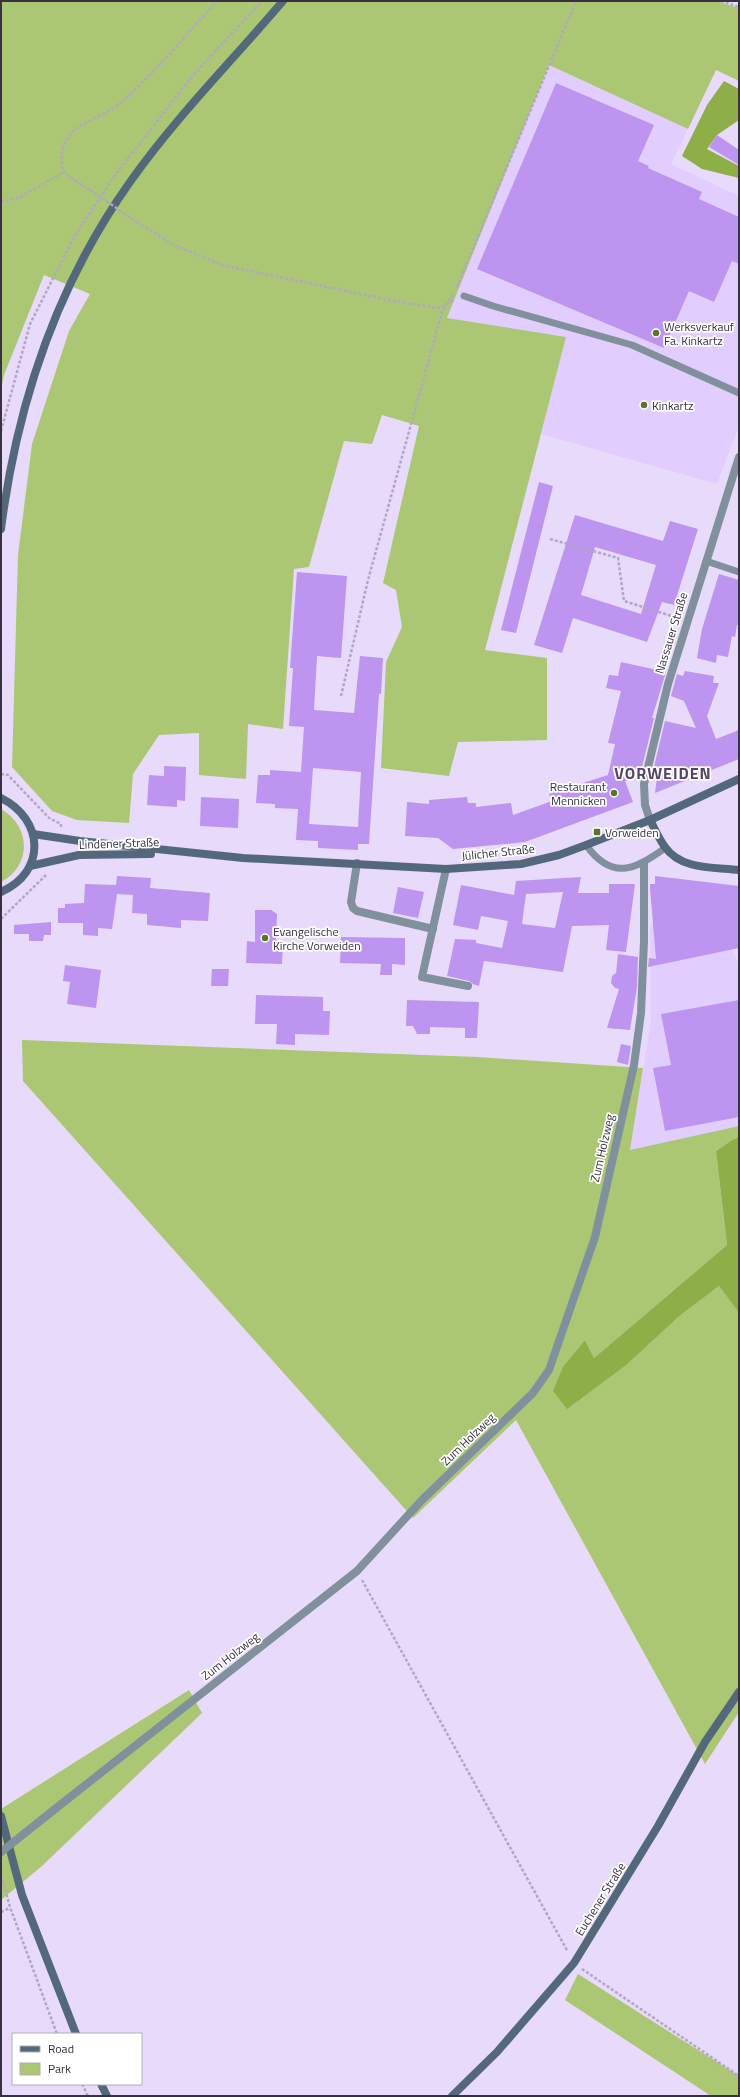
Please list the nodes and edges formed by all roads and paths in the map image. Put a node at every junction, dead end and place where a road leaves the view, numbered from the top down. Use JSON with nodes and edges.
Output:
{"nodes":[{"id":1,"x":217,"y":1,"type":"edge"},
{"id":2,"x":283,"y":1,"type":"edge"},
{"id":3,"x":576,"y":1,"type":"edge"},
{"id":4,"x":721,"y":1,"type":"edge"},
{"id":5,"x":739,"y":7,"type":"edge"},
{"id":6,"x":64,"y":172,"type":"junction"},
{"id":7,"x":1,"y":202,"type":"edge"},
{"id":8,"x":464,"y":296,"type":"joint"},
{"id":9,"x":448,"y":304,"type":"junction"},
{"id":10,"x":739,"y":393,"type":"edge"},
{"id":11,"x":739,"y":456,"type":"edge"},
{"id":12,"x":1,"y":529,"type":"edge"},
{"id":13,"x":550,"y":539,"type":"dead end"},
{"id":14,"x":706,"y":562,"type":"junction"},
{"id":15,"x":739,"y":572,"type":"edge"},
{"id":16,"x":688,"y":621,"type":"junction"},
{"id":17,"x":341,"y":696,"type":"dead end"},
{"id":18,"x":1,"y":774,"type":"edge"},
{"id":19,"x":739,"y":779,"type":"edge"},
{"id":20,"x":1,"y":798,"type":"edge"},
{"id":21,"x":650,"y":820,"type":"junction"},
{"id":22,"x":33,"y":834,"type":"junction"},
{"id":23,"x":60,"y":838,"type":"junction"},
{"id":24,"x":586,"y":845,"type":"junction"},
{"id":25,"x":665,"y":848,"type":"junction"},
{"id":26,"x":186,"y":853,"type":"junction"},
{"id":27,"x":243,"y":858,"type":"joint"},
{"id":28,"x":59,"y":859,"type":"junction"},
{"id":29,"x":357,"y":863,"type":"junction"},
{"id":30,"x":644,"y":863,"type":"junction"},
{"id":31,"x":30,"y":866,"type":"junction"},
{"id":32,"x":446,"y":869,"type":"junction"},
{"id":33,"x":739,"y":870,"type":"edge"},
{"id":34,"x":1,"y":892,"type":"edge"},
{"id":35,"x":1,"y":919,"type":"edge"},
{"id":36,"x":433,"y":929,"type":"junction"},
{"id":37,"x":468,"y":986,"type":"dead end"},
{"id":38,"x":357,"y":1571,"type":"junction"},
{"id":39,"x":739,"y":1692,"type":"edge"},
{"id":40,"x":1,"y":1816,"type":"edge"},
{"id":41,"x":1,"y":1852,"type":"edge"},
{"id":42,"x":1,"y":1875,"type":"edge"},
{"id":43,"x":10,"y":1908,"type":"junction"},
{"id":44,"x":1,"y":1912,"type":"edge"},
{"id":45,"x":574,"y":1963,"type":"junction"},
{"id":46,"x":57,"y":2033,"type":"edge"},
{"id":47,"x":76,"y":2033,"type":"edge"},
{"id":48,"x":739,"y":2076,"type":"edge"},
{"id":49,"x":82,"y":2085,"type":"edge"},
{"id":50,"x":101,"y":2085,"type":"edge"},
{"id":51,"x":88,"y":2096,"type":"edge"},
{"id":52,"x":106,"y":2096,"type":"edge"},
{"id":53,"x":452,"y":2096,"type":"edge"}],
"edges":[{"from":1,"to":6,"type":"path"},
{"from":2,"to":12,"type":"main road"},
{"from":3,"to":9,"type":"path"},
{"from":4,"to":5,"type":"path"},
{"from":6,"to":7,"type":"path"},
{"from":6,"to":9,"type":"path","bridge":true},
{"from":8,"to":9,"type":"path"},
{"from":8,"to":10,"type":"lane"},
{"from":9,"to":17,"type":"path"},
{"from":11,"to":14,"type":"street","name":"Nassauer Straße"},
{"from":13,"to":16,"type":"path"},
{"from":14,"to":15,"type":"lane"},
{"from":14,"to":16,"type":"street","name":"Nassauer Straße"},
{"from":16,"to":21,"type":"street","name":"Nassauer Straße"},
{"from":18,"to":23,"type":"path"},
{"from":19,"to":21,"type":"main road","name":"Jülicher Straße"},
{"from":20,"to":22,"type":"main road"},
{"from":21,"to":24,"type":"main road","name":"Jülicher Straße"},
{"from":21,"to":25,"type":"main road"},
{"from":22,"to":23,"type":"main road","name":"Lindener Straße"},
{"from":22,"to":31,"type":"main road"},
{"from":23,"to":26,"type":"main road","name":"Lindener Straße"},
{"from":24,"to":30,"type":"lane"},
{"from":24,"to":32,"type":"main road","name":"Jülicher Straße"},
{"from":25,"to":30,"type":"lane"},
{"from":25,"to":33,"type":"main road"},
{"from":26,"to":27,"type":"main road","name":"Lindener Straße"},
{"from":26,"to":28,"type":"main road","name":"Lindener Straße"},
{"from":27,"to":29,"type":"main road","name":"Jülicher Straße"},
{"from":28,"to":31,"type":"main road","name":"Lindener Straße"},
{"from":28,"to":35,"type":"path"},
{"from":29,"to":32,"type":"main road","name":"Jülicher Straße"},
{"from":29,"to":36,"type":"street"},
{"from":30,"to":38,"type":"street","name":"Zum Holzweg"},
{"from":31,"to":34,"type":"main road"},
{"from":32,"to":36,"type":"street"},
{"from":36,"to":37,"type":"street"},
{"from":38,"to":41,"type":"street","name":"Zum Holzweg","bridge":true},
{"from":38,"to":45,"type":"path"},
{"from":39,"to":45,"type":"main road","name":"Euchener Straße"},
{"from":40,"to":47,"type":"main road"},
{"from":42,"to":43,"type":"path"},
{"from":43,"to":44,"type":"path"},
{"from":43,"to":46,"type":"path"},
{"from":45,"to":48,"type":"path"},
{"from":45,"to":53,"type":"main road","name":"Euchener Straße"},
{"from":49,"to":51,"type":"path"},
{"from":50,"to":52,"type":"main road"}]}
